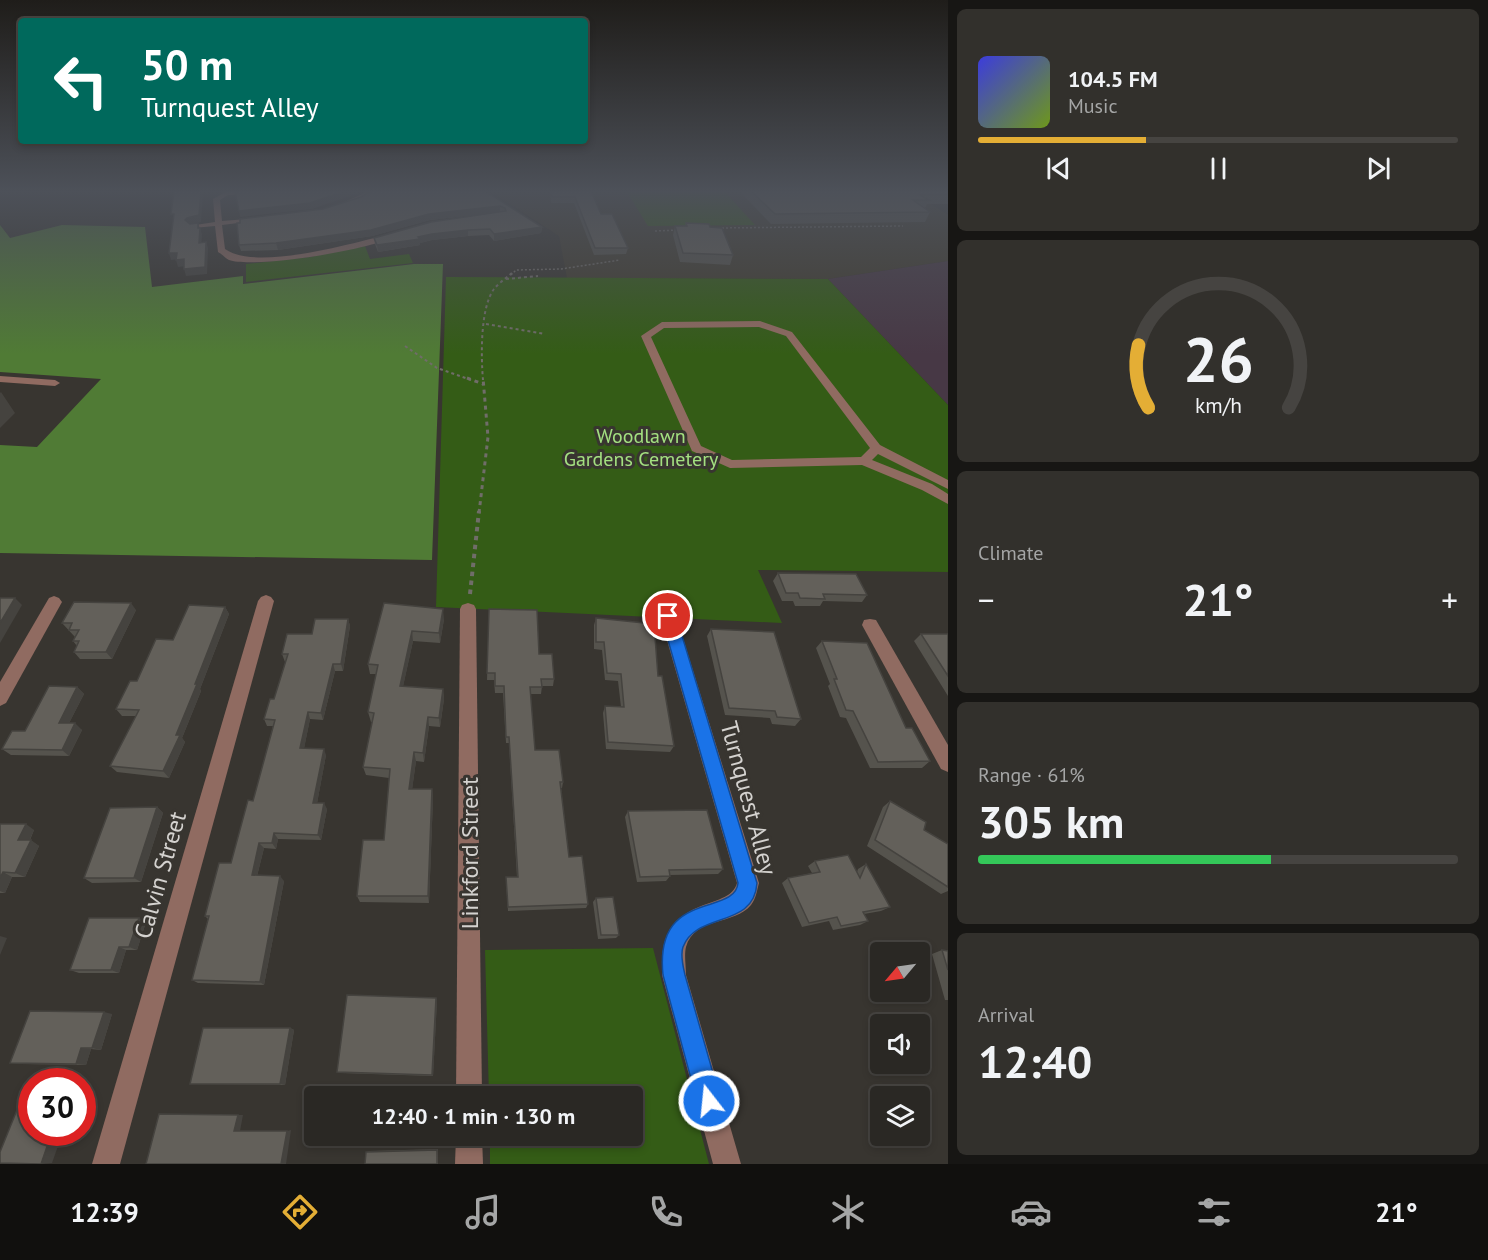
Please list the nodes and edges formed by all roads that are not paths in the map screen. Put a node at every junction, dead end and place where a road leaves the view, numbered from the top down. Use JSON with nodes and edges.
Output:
{"nodes":[{"id":1,"x":221,"y":245,"type":"edge"},
{"id":2,"x":352,"y":245,"type":"edge"},
{"id":3,"x":0,"y":379,"type":"edge"},
{"id":4,"x":55,"y":383,"type":"dead end"},
{"id":5,"x":876,"y":448,"type":"junction"},
{"id":6,"x":864,"y":461,"type":"junction"},
{"id":7,"x":948,"y":485,"type":"edge"},
{"id":8,"x":948,"y":500,"type":"edge"},
{"id":9,"x":266,"y":601,"type":"dead end"},
{"id":10,"x":54,"y":602,"type":"dead end"},
{"id":11,"x":468,"y":609,"type":"road end"},
{"id":12,"x":668,"y":616,"type":"dead end"},
{"id":13,"x":870,"y":625,"type":"dead end"},
{"id":14,"x":0,"y":698,"type":"edge"},
{"id":15,"x":948,"y":762,"type":"edge"},
{"id":16,"x":469,"y":1086,"type":"edge"},
{"id":17,"x":469,"y":1146,"type":"edge"},
{"id":18,"x":106,"y":1164,"type":"edge"},
{"id":19,"x":469,"y":1164,"type":"edge"},
{"id":20,"x":727,"y":1164,"type":"edge"}],
"edges":[{"from":1,"to":2,"type":"street"},
{"from":3,"to":4,"type":"street"},
{"from":5,"to":6,"type":"street"},
{"from":5,"to":6,"type":"street"},
{"from":5,"to":7,"type":"street"},
{"from":6,"to":8,"type":"street"},
{"from":9,"to":18,"type":"street","name":"Calvin Street"},
{"from":10,"to":14,"type":"street"},
{"from":11,"to":16,"type":"street","name":"Linkford Street"},
{"from":12,"to":20,"type":"street","name":"Turnquest Alley"},
{"from":13,"to":15,"type":"street"},
{"from":17,"to":19,"type":"street"}]}
